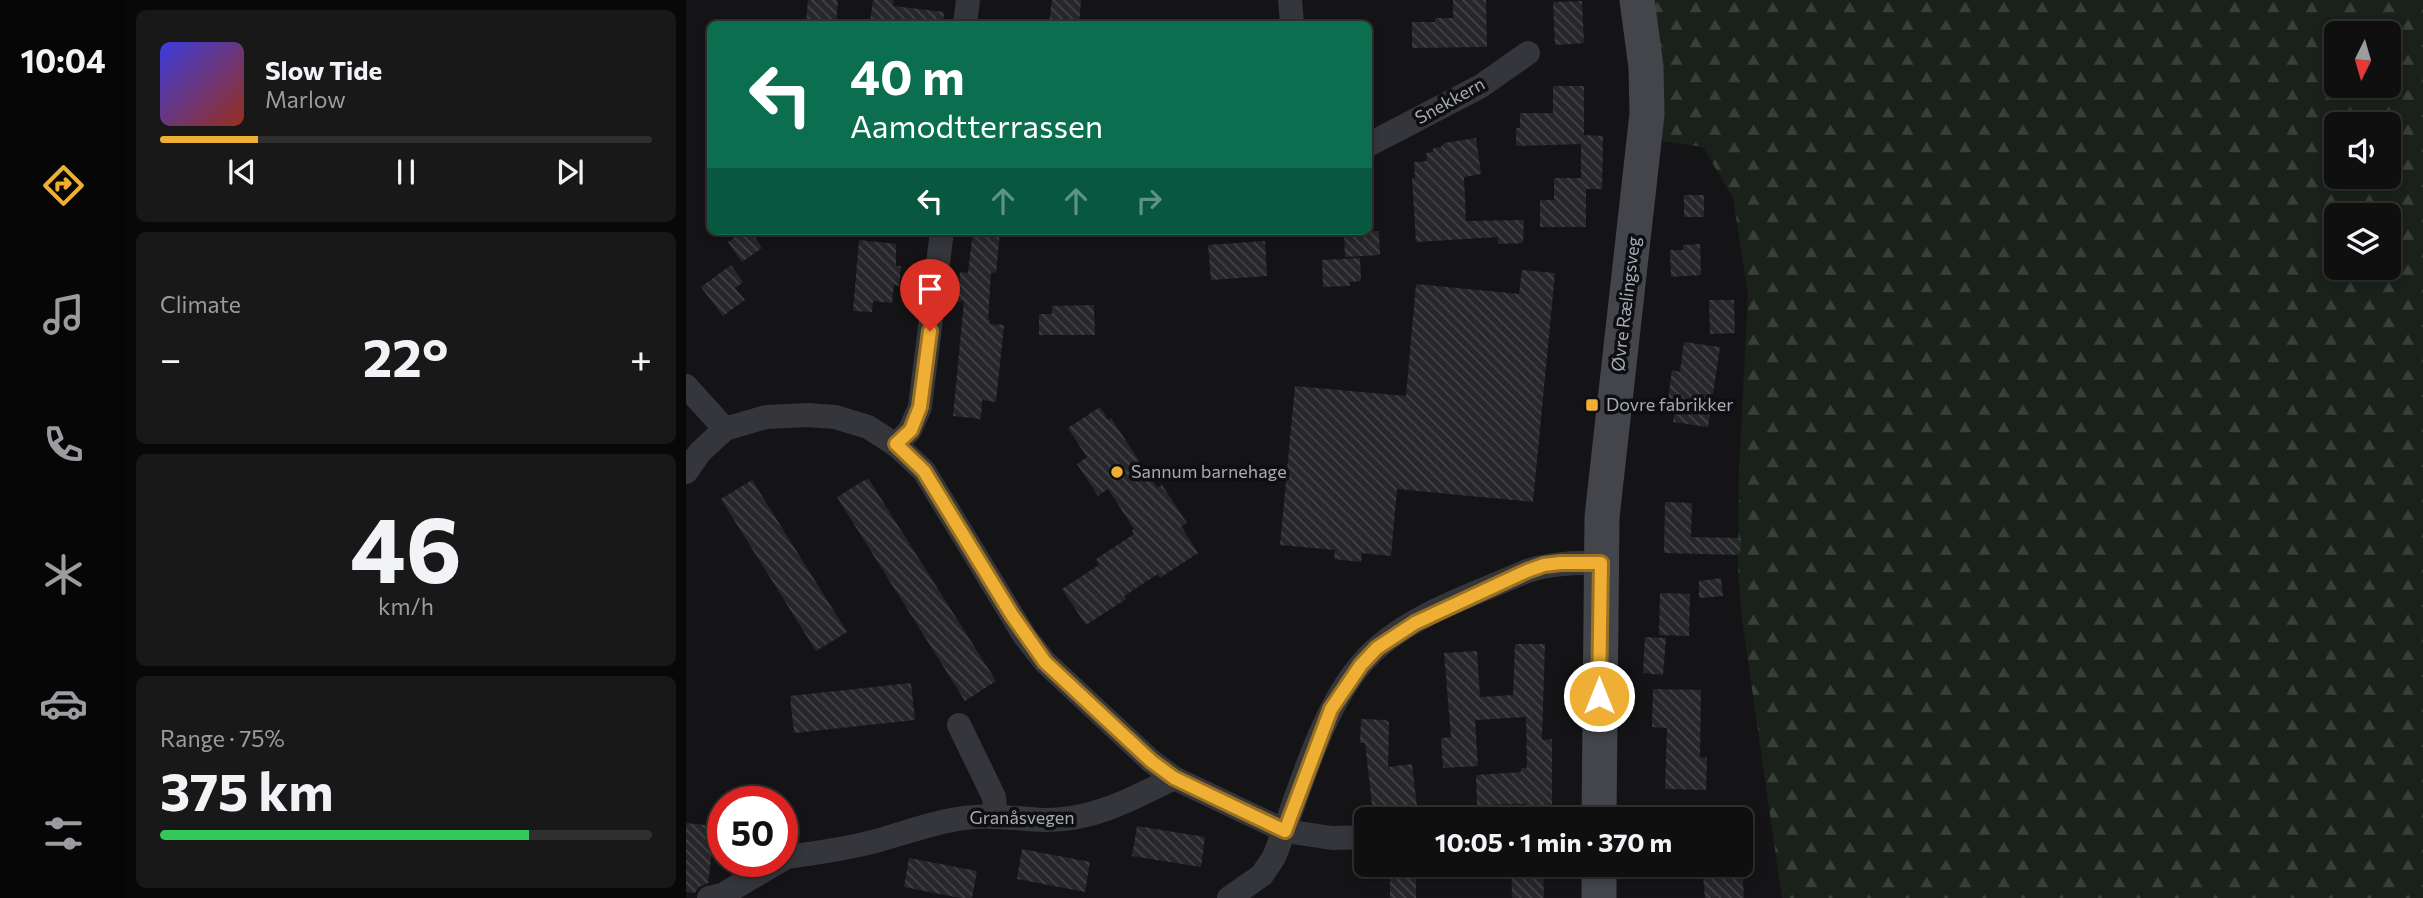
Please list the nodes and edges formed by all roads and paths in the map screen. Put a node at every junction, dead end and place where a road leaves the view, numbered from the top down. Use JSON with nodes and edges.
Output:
{"nodes":[{"id":1,"x":968,"y":0,"type":"edge"},
{"id":2,"x":1290,"y":0,"type":"edge"},
{"id":3,"x":1637,"y":0,"type":"edge"},
{"id":4,"x":965,"y":21,"type":"edge"},
{"id":5,"x":1292,"y":21,"type":"edge"},
{"id":6,"x":1528,"y":52,"type":"dead end"},
{"id":7,"x":1372,"y":143,"type":"edge"},
{"id":8,"x":942,"y":235,"type":"edge"},
{"id":9,"x":686,"y":386,"type":"edge"},
{"id":10,"x":725,"y":429,"type":"junction"},
{"id":11,"x":896,"y":444,"type":"junction"},
{"id":12,"x":686,"y":472,"type":"edge"},
{"id":13,"x":1601,"y":563,"type":"junction"},
{"id":14,"x":958,"y":725,"type":"dead end"},
{"id":15,"x":1174,"y":778,"type":"junction"},
{"id":16,"x":1599,"y":807,"type":"edge"},
{"id":17,"x":996,"y":816,"type":"junction"},
{"id":18,"x":1285,"y":831,"type":"junction"},
{"id":19,"x":1354,"y":837,"type":"edge"},
{"id":20,"x":798,"y":856,"type":"edge"},
{"id":21,"x":754,"y":877,"type":"edge"},
{"id":22,"x":1599,"y":877,"type":"edge"},
{"id":23,"x":709,"y":898,"type":"edge"},
{"id":24,"x":1228,"y":898,"type":"edge"},
{"id":25,"x":1598,"y":898,"type":"edge"}],
"edges":[{"from":1,"to":4,"type":"street"},
{"from":2,"to":5,"type":"street"},
{"from":3,"to":13,"type":"main road","name":"Øvre Rælingsveg"},
{"from":6,"to":7,"type":"street","name":"Snekkern"},
{"from":8,"to":11,"type":"street"},
{"from":9,"to":10,"type":"street"},
{"from":10,"to":11,"type":"street"},
{"from":10,"to":12,"type":"street"},
{"from":11,"to":15,"type":"street"},
{"from":13,"to":16,"type":"main road","name":"Øvre Rælingsveg"},
{"from":13,"to":18,"type":"street"},
{"from":14,"to":17,"type":"street"},
{"from":15,"to":17,"type":"street","name":"Granåsvegen"},
{"from":15,"to":18,"type":"street"},
{"from":17,"to":20,"type":"street","name":"Granåsvegen"},
{"from":18,"to":19,"type":"street"},
{"from":18,"to":24,"type":"street"},
{"from":21,"to":23,"type":"street","name":"Granåsvegen"},
{"from":22,"to":25,"type":"main road"}]}
